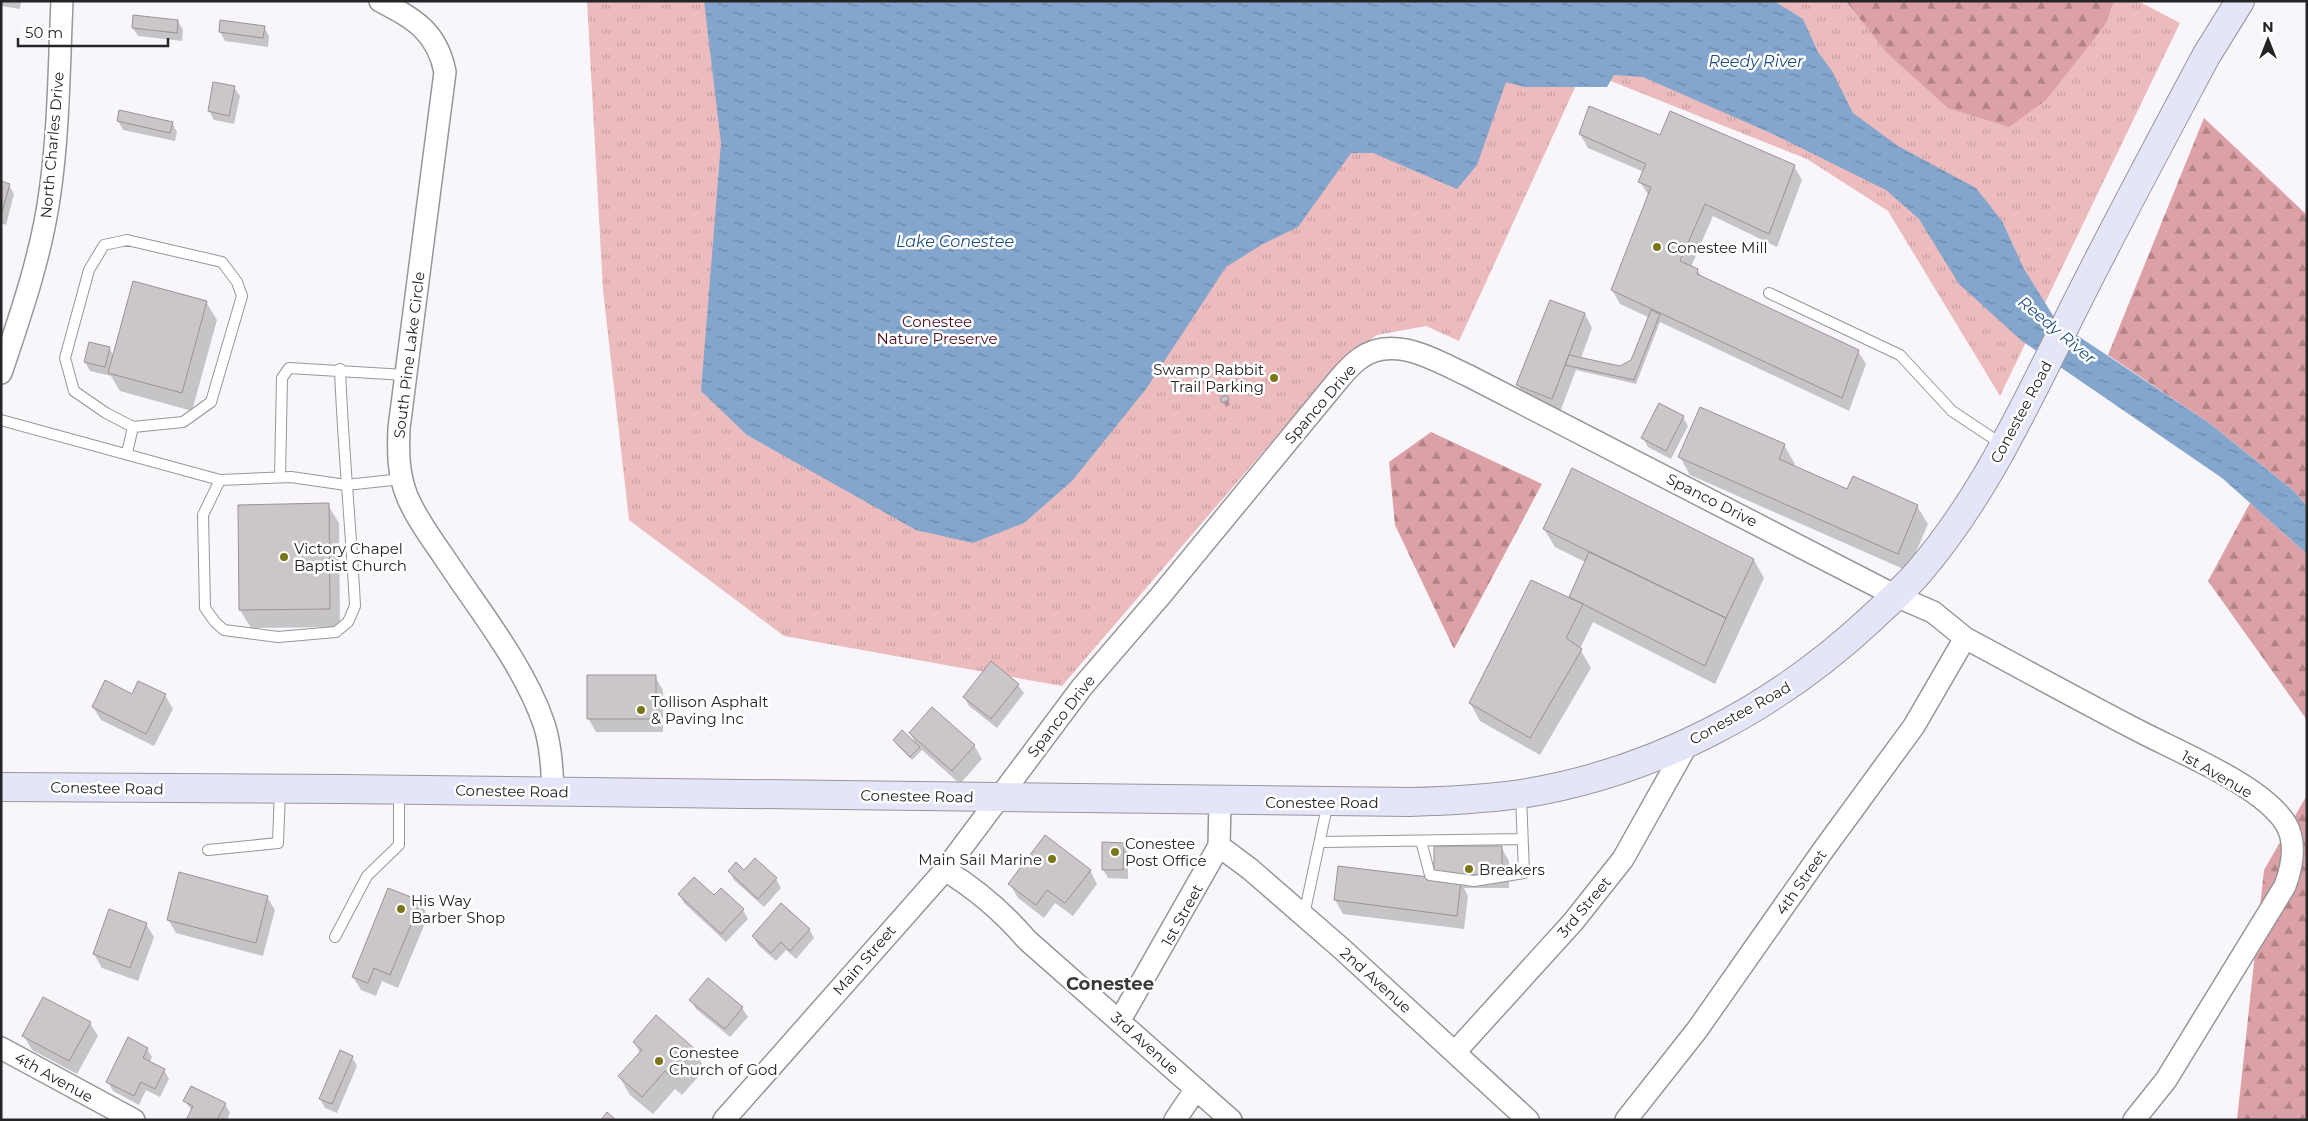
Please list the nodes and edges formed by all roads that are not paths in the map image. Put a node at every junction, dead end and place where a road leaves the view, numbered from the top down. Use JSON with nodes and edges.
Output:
{"nodes":[{"id":1,"x":62,"y":1,"type":"edge"},
{"id":2,"x":380,"y":1,"type":"edge"},
{"id":3,"x":2240,"y":1,"type":"edge"},
{"id":4,"x":1769,"y":293,"type":"dead end"},
{"id":5,"x":340,"y":369,"type":"junction"},
{"id":6,"x":1,"y":372,"type":"edge"},
{"id":7,"x":405,"y":375,"type":"junction"},
{"id":8,"x":1,"y":420,"type":"edge"},
{"id":9,"x":133,"y":427,"type":"junction"},
{"id":10,"x":2004,"y":446,"type":"junction"},
{"id":11,"x":126,"y":454,"type":"junction"},
{"id":12,"x":280,"y":477,"type":"junction"},
{"id":13,"x":402,"y":478,"type":"junction"},
{"id":14,"x":220,"y":480,"type":"junction"},
{"id":15,"x":346,"y":485,"type":"junction"},
{"id":16,"x":1896,"y":596,"type":"junction"},
{"id":17,"x":1965,"y":638,"type":"junction"},
{"id":18,"x":1688,"y":743,"type":"junction"},
{"id":19,"x":1,"y":787,"type":"edge"},
{"id":20,"x":280,"y":789,"type":"junction"},
{"id":21,"x":399,"y":790,"type":"junction"},
{"id":22,"x":553,"y":792,"type":"junction"},
{"id":23,"x":1521,"y":794,"type":"junction"},
{"id":24,"x":1000,"y":797,"type":"junction"},
{"id":25,"x":1220,"y":802,"type":"junction"},
{"id":26,"x":1328,"y":802,"type":"junction"},
{"id":27,"x":1522,"y":839,"type":"junction"},
{"id":28,"x":1421,"y":841,"type":"junction"},
{"id":29,"x":1321,"y":842,"type":"junction"},
{"id":30,"x":1219,"y":846,"type":"junction"},
{"id":31,"x":208,"y":850,"type":"dead end"},
{"id":32,"x":946,"y":870,"type":"junction"},
{"id":33,"x":1304,"y":915,"type":"junction"},
{"id":34,"x":335,"y":937,"type":"dead end"},
{"id":35,"x":1120,"y":1020,"type":"junction"},
{"id":36,"x":1,"y":1048,"type":"edge"},
{"id":37,"x":1455,"y":1052,"type":"junction"},
{"id":38,"x":1196,"y":1089,"type":"junction"},
{"id":39,"x":134,"y":1120,"type":"edge"},
{"id":40,"x":724,"y":1120,"type":"edge"},
{"id":41,"x":1174,"y":1120,"type":"edge"},
{"id":42,"x":1232,"y":1120,"type":"edge"},
{"id":43,"x":1528,"y":1120,"type":"edge"},
{"id":44,"x":1626,"y":1120,"type":"edge"},
{"id":45,"x":2134,"y":1120,"type":"edge"}],
"edges":[{"from":1,"to":6,"type":"street","name":"North Charles Drive"},
{"from":2,"to":7,"type":"street","name":"South Pine Lake Circle"},
{"from":3,"to":10,"type":"main road","name":"Conestee Road"},
{"from":4,"to":10,"type":"lane"},
{"from":5,"to":7,"type":"lane"},
{"from":5,"to":12,"type":"lane"},
{"from":5,"to":15,"type":"lane"},
{"from":7,"to":13,"type":"street","name":"South Pine Lake Circle"},
{"from":8,"to":11,"type":"lane"},
{"from":9,"to":9,"type":"lane"},
{"from":9,"to":11,"type":"lane"},
{"from":10,"to":16,"type":"main road","name":"Conestee Road"},
{"from":11,"to":14,"type":"lane"},
{"from":12,"to":14,"type":"lane"},
{"from":12,"to":15,"type":"lane"},
{"from":13,"to":15,"type":"lane"},
{"from":13,"to":22,"type":"street","name":"South Pine Lake Circle"},
{"from":14,"to":15,"type":"lane"},
{"from":16,"to":17,"type":"street","name":"1st Avenue"},
{"from":16,"to":18,"type":"main road","name":"Conestee Road"},
{"from":16,"to":24,"type":"street","name":"Spanco Drive"},
{"from":17,"to":44,"type":"street","name":"4th Street"},
{"from":17,"to":45,"type":"street","name":"1st Avenue"},
{"from":18,"to":23,"type":"main road","name":"Conestee Road"},
{"from":18,"to":37,"type":"street","name":"3rd Street"},
{"from":19,"to":20,"type":"main road","name":"Conestee Road"},
{"from":20,"to":21,"type":"main road","name":"Conestee Road"},
{"from":20,"to":31,"type":"lane"},
{"from":21,"to":22,"type":"main road","name":"Conestee Road"},
{"from":21,"to":34,"type":"lane"},
{"from":22,"to":24,"type":"main road","name":"Conestee Road"},
{"from":23,"to":26,"type":"main road","name":"Conestee Road"},
{"from":23,"to":27,"type":"lane"},
{"from":24,"to":25,"type":"main road","name":"Conestee Road"},
{"from":24,"to":32,"type":"street","name":"Main Street"},
{"from":25,"to":26,"type":"main road","name":"Conestee Road"},
{"from":25,"to":30,"type":"street","name":"1st Street"},
{"from":26,"to":29,"type":"lane"},
{"from":27,"to":28,"type":"lane"},
{"from":27,"to":28,"type":"lane"},
{"from":28,"to":29,"type":"lane"},
{"from":29,"to":33,"type":"lane"},
{"from":30,"to":33,"type":"street","name":"2nd Avenue"},
{"from":30,"to":35,"type":"street","name":"1st Street"},
{"from":32,"to":35,"type":"street","name":"3rd Avenue"},
{"from":32,"to":40,"type":"street","name":"Main Street"},
{"from":33,"to":37,"type":"street","name":"2nd Avenue"},
{"from":35,"to":38,"type":"street","name":"3rd Avenue"},
{"from":36,"to":39,"type":"street","name":"4th Avenue"},
{"from":37,"to":43,"type":"street","name":"2nd Avenue"},
{"from":38,"to":41,"type":"street"},
{"from":38,"to":42,"type":"street","name":"3rd Avenue"}]}
